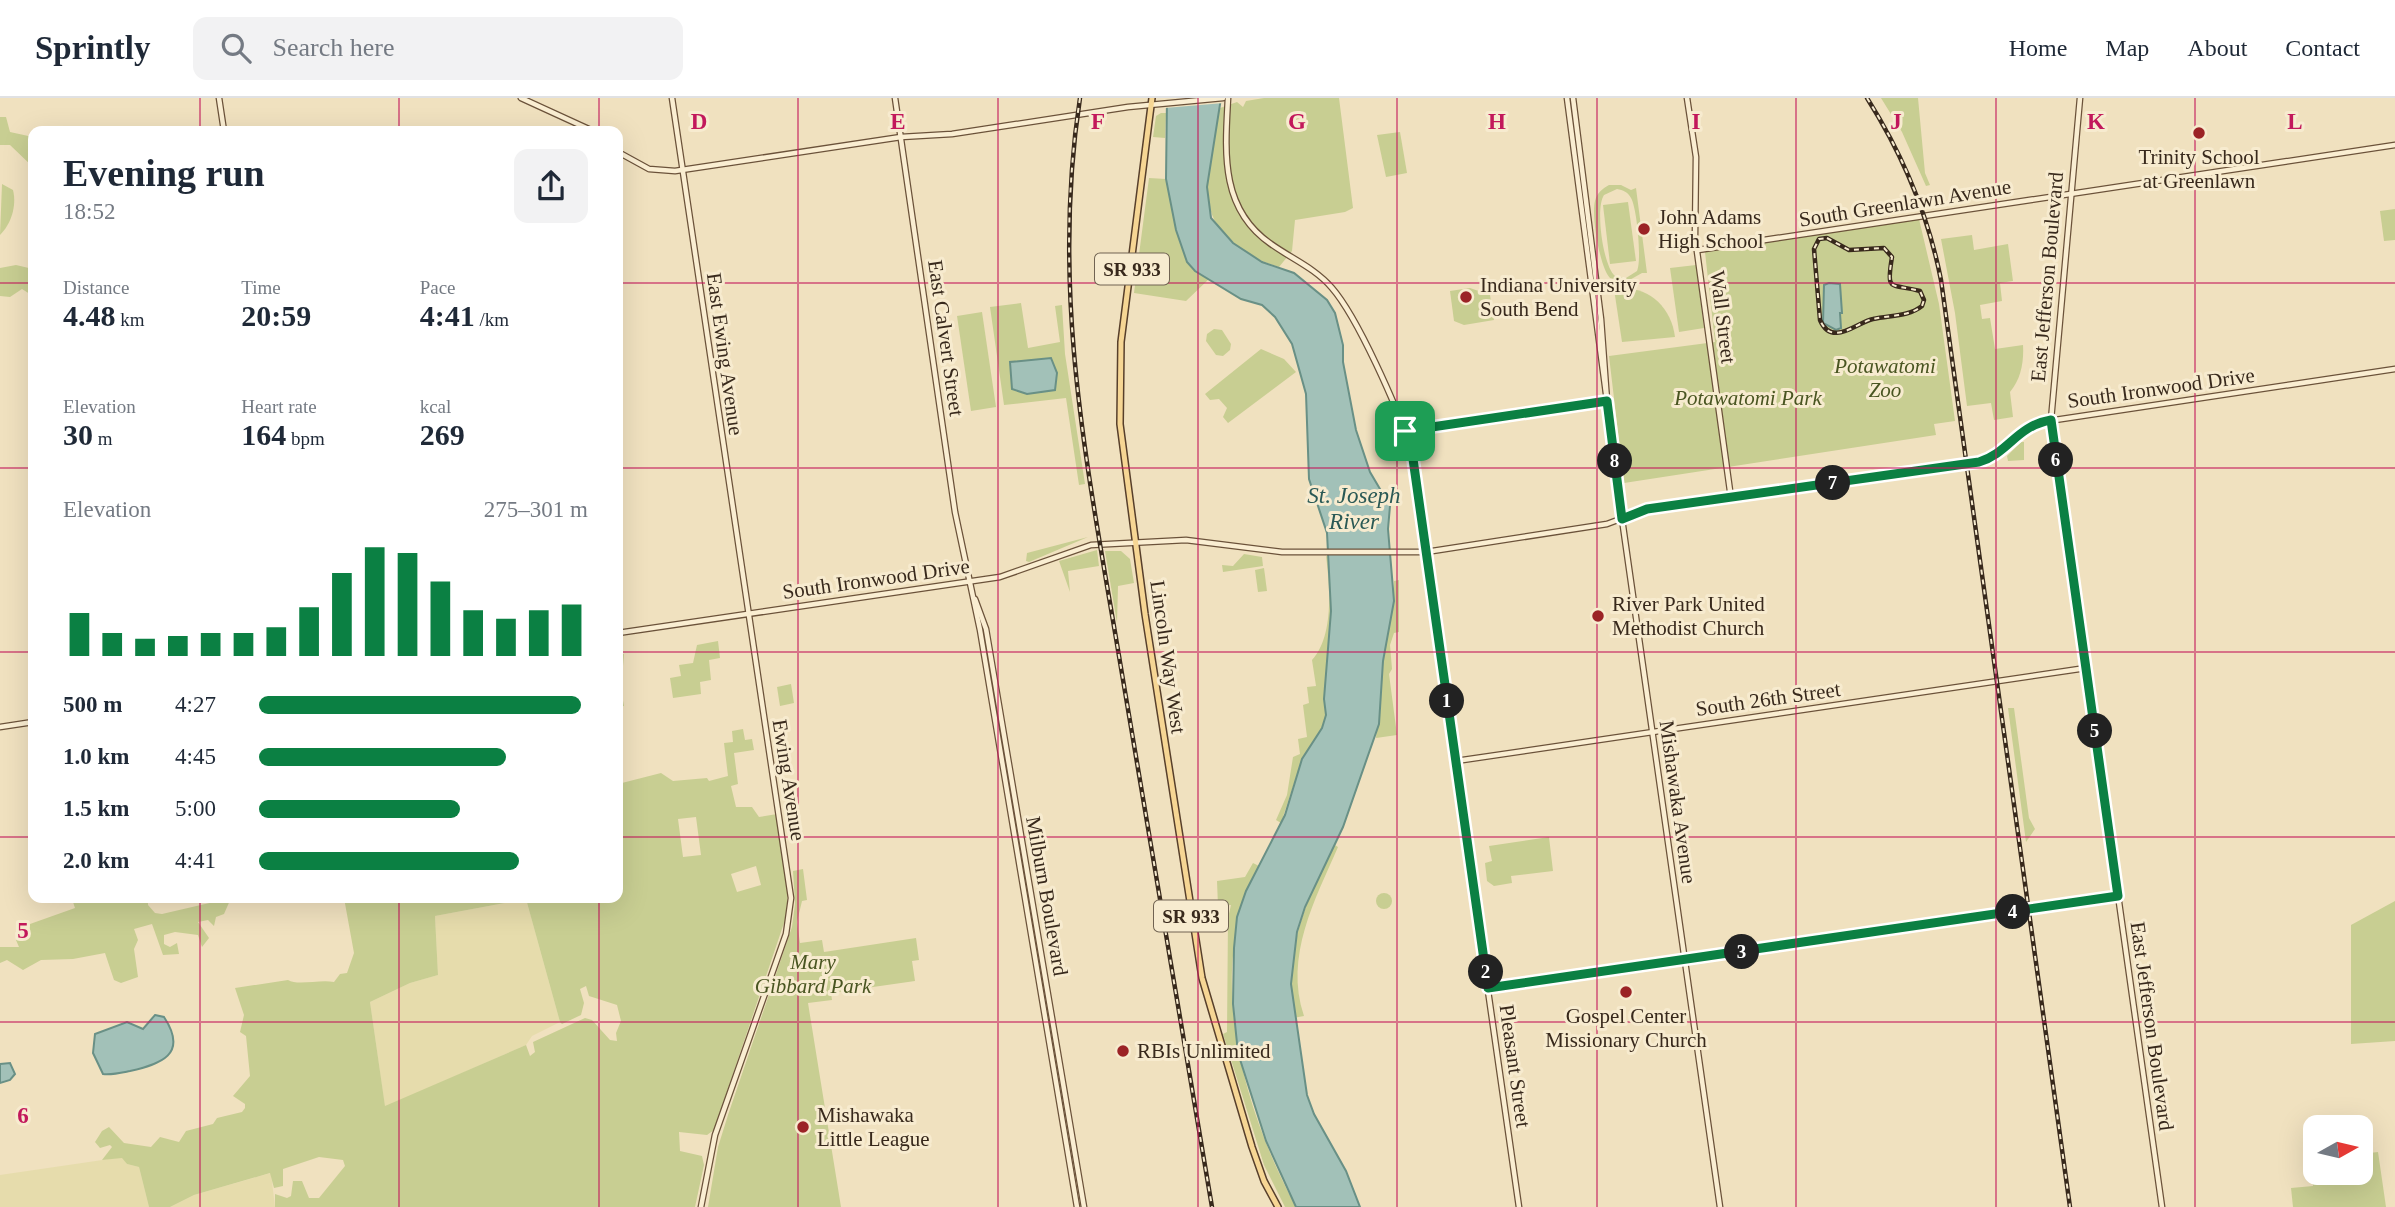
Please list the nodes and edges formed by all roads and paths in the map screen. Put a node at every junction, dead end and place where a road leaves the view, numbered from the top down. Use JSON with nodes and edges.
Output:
{"nodes":[{"id":1,"x":219,"y":98,"type":"edge"},
{"id":2,"x":521,"y":98,"type":"edge"},
{"id":3,"x":672,"y":98,"type":"edge"},
{"id":4,"x":895,"y":98,"type":"edge"},
{"id":5,"x":1223,"y":98,"type":"edge"},
{"id":6,"x":1228,"y":98,"type":"edge"},
{"id":7,"x":1567,"y":98,"type":"edge"},
{"id":8,"x":1573,"y":98,"type":"edge"},
{"id":9,"x":1687,"y":98,"type":"edge"},
{"id":10,"x":2080,"y":98,"type":"edge"},
{"id":11,"x":1152,"y":101,"type":"edge"},
{"id":12,"x":223,"y":126,"type":"edge"},
{"id":13,"x":582,"y":126,"type":"edge"},
{"id":14,"x":901,"y":137,"type":"junction"},
{"id":15,"x":2395,"y":145,"type":"edge"},
{"id":16,"x":623,"y":155,"type":"edge"},
{"id":17,"x":683,"y":169,"type":"junction"},
{"id":18,"x":2071,"y":194,"type":"junction"},
{"id":19,"x":1698,"y":250,"type":"junction"},
{"id":20,"x":2395,"y":369,"type":"edge"},
{"id":21,"x":1607,"y":401,"type":"junction"},
{"id":22,"x":2051,"y":420,"type":"junction"},
{"id":23,"x":1405,"y":431,"type":"junction"},
{"id":24,"x":1731,"y":498,"type":"junction"},
{"id":25,"x":1622,"y":519,"type":"junction"},
{"id":26,"x":1135,"y":541,"type":"junction"},
{"id":27,"x":1426,"y":552,"type":"junction"},
{"id":28,"x":968,"y":582,"type":"junction"},
{"id":29,"x":972,"y":592,"type":"junction"},
{"id":30,"x":747,"y":614,"type":"junction"},
{"id":31,"x":623,"y":632,"type":"edge"},
{"id":32,"x":2086,"y":668,"type":"junction"},
{"id":33,"x":28,"y":723,"type":"edge"},
{"id":34,"x":0,"y":727,"type":"edge"},
{"id":35,"x":1652,"y":732,"type":"junction"},
{"id":36,"x":1456,"y":761,"type":"junction"},
{"id":37,"x":2118,"y":896,"type":"junction"},
{"id":38,"x":1685,"y":960,"type":"junction"},
{"id":39,"x":1488,"y":988,"type":"junction"},
{"id":40,"x":701,"y":1207,"type":"edge"},
{"id":41,"x":1077,"y":1207,"type":"edge"},
{"id":42,"x":1084,"y":1207,"type":"edge"},
{"id":43,"x":1278,"y":1207,"type":"edge"},
{"id":44,"x":1519,"y":1207,"type":"edge"},
{"id":45,"x":1720,"y":1207,"type":"edge"},
{"id":46,"x":2162,"y":1207,"type":"edge"}],
"edges":[{"from":1,"to":12,"type":"street"},
{"from":2,"to":13,"type":"street"},
{"from":3,"to":17,"type":"street","name":"East Ewing Avenue"},
{"from":4,"to":14,"type":"street","name":"East Calvert Street"},
{"from":5,"to":11,"type":"street"},
{"from":6,"to":23,"type":"street","name":"Pleasant Street"},
{"from":7,"to":21,"type":"street","name":"Mishawaka Avenue"},
{"from":8,"to":21,"type":"street","name":"Mishawaka Avenue"},
{"from":9,"to":19,"type":"street","name":"Wall Street"},
{"from":10,"to":18,"type":"street","name":"East Jefferson Boulevard"},
{"from":11,"to":14,"type":"street"},
{"from":11,"to":26,"type":"main road","name":"Lincoln Way West","number":"SR 933"},
{"from":14,"to":17,"type":"street"},
{"from":14,"to":28,"type":"street","name":"East Calvert Street"},
{"from":15,"to":18,"type":"street","name":"South Greenlawn Avenue"},
{"from":16,"to":17,"type":"street"},
{"from":17,"to":30,"type":"street","name":"East Ewing Avenue"},
{"from":18,"to":19,"type":"street","name":"South Greenlawn Avenue"},
{"from":18,"to":22,"type":"street","name":"East Jefferson Boulevard"},
{"from":19,"to":24,"type":"street","name":"Wall Street"},
{"from":20,"to":22,"type":"street","name":"South Ironwood Drive"},
{"from":21,"to":23,"type":"street"},
{"from":21,"to":25,"type":"street","name":"Mishawaka Avenue"},
{"from":22,"to":24,"type":"street","name":"South Ironwood Drive"},
{"from":22,"to":32,"type":"street","name":"East Jefferson Boulevard"},
{"from":23,"to":27,"type":"street","name":"Pleasant Street"},
{"from":24,"to":25,"type":"street","name":"South Ironwood Drive"},
{"from":25,"to":27,"type":"street","name":"South Ironwood Drive"},
{"from":25,"to":35,"type":"street","name":"Mishawaka Avenue"},
{"from":26,"to":27,"type":"street","name":"South Ironwood Drive"},
{"from":26,"to":28,"type":"street","name":"South Ironwood Drive"},
{"from":26,"to":43,"type":"main road","name":"Lincoln Way West","number":"SR 933"},
{"from":27,"to":36,"type":"street","name":"Pleasant Street"},
{"from":28,"to":29,"type":"street","name":"Milburn Boulevard"},
{"from":28,"to":30,"type":"street","name":"South Ironwood Drive"},
{"from":29,"to":41,"type":"street","name":"Milburn Boulevard"},
{"from":29,"to":42,"type":"street","name":"Milburn Boulevard"},
{"from":30,"to":31,"type":"street","name":"South Ironwood Drive"},
{"from":30,"to":40,"type":"street","name":"Ewing Avenue"},
{"from":32,"to":35,"type":"street","name":"South 26th Street"},
{"from":32,"to":37,"type":"street","name":"East Jefferson Boulevard"},
{"from":33,"to":34,"type":"street"},
{"from":35,"to":36,"type":"street","name":"South 26th Street"},
{"from":35,"to":38,"type":"street","name":"Mishawaka Avenue"},
{"from":36,"to":39,"type":"street","name":"Pleasant Street"},
{"from":37,"to":38,"type":"street"},
{"from":37,"to":46,"type":"street","name":"East Jefferson Boulevard"},
{"from":38,"to":39,"type":"street"},
{"from":38,"to":45,"type":"street","name":"Mishawaka Avenue"},
{"from":39,"to":44,"type":"street","name":"Pleasant Street"}]}
